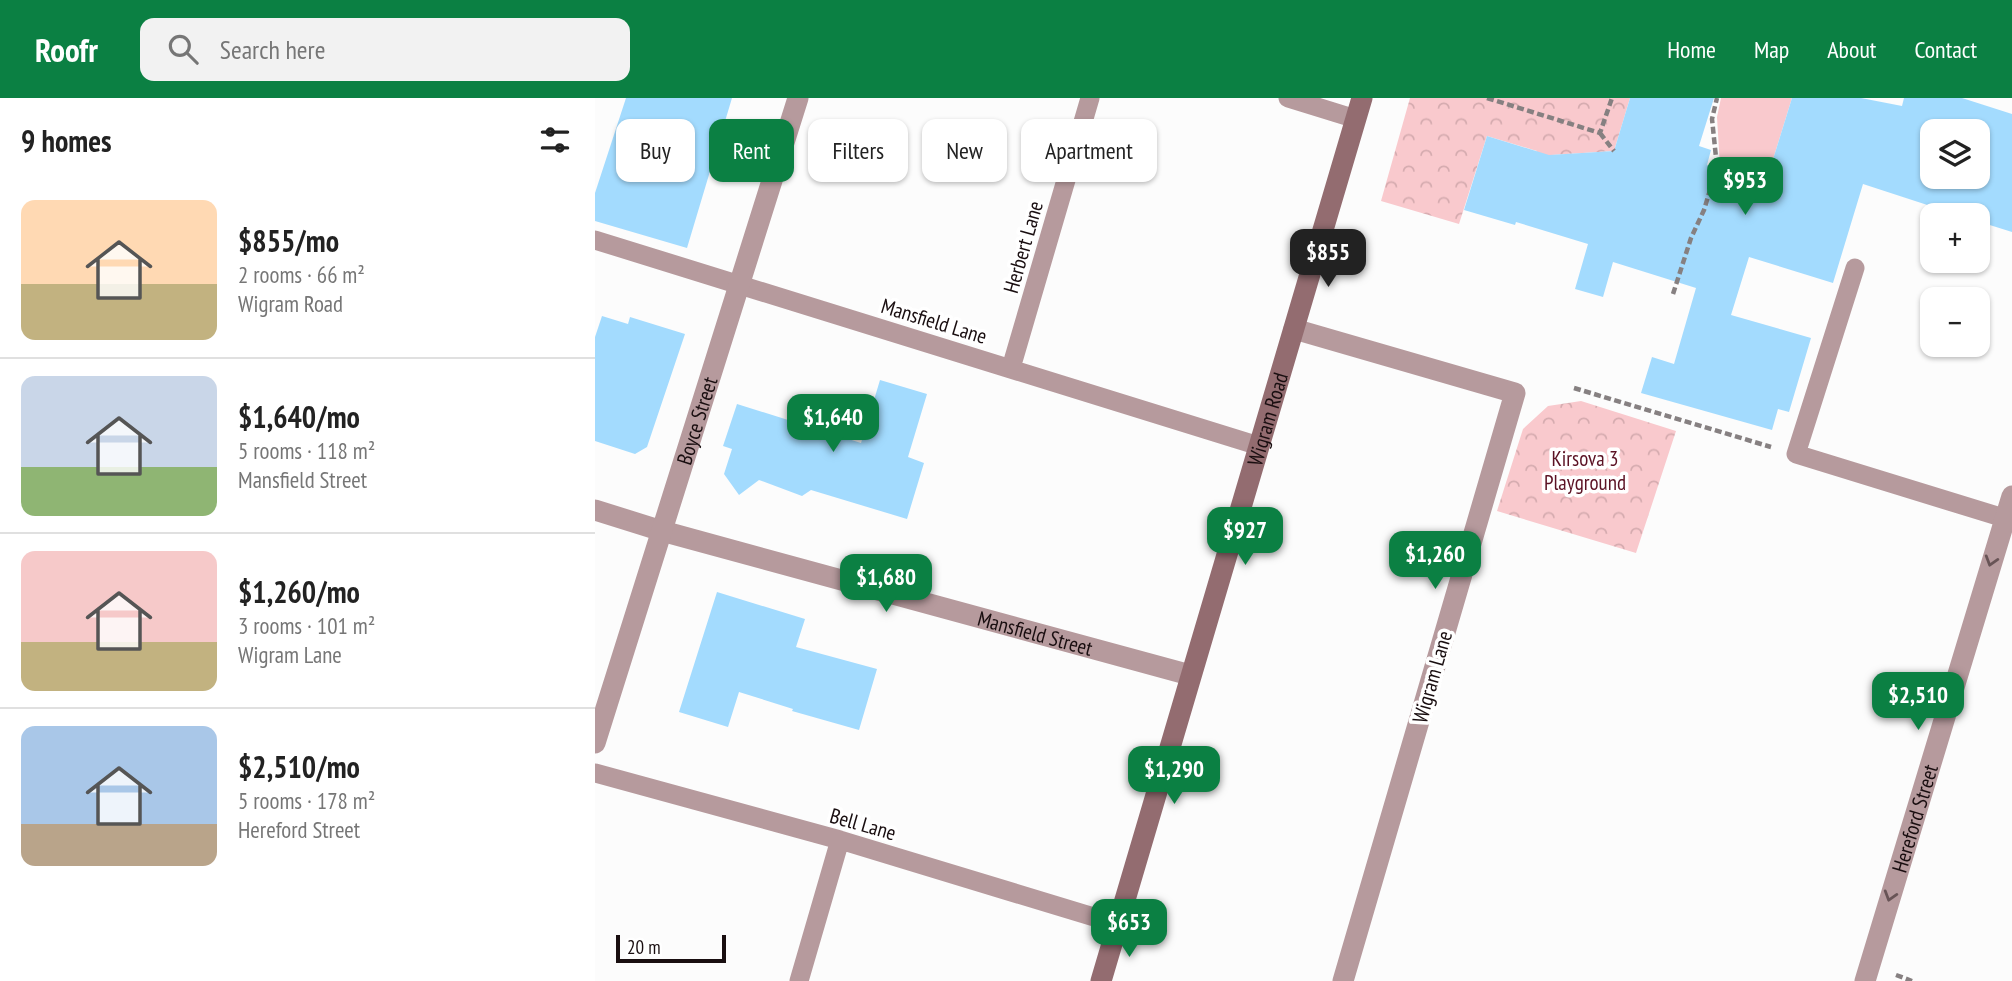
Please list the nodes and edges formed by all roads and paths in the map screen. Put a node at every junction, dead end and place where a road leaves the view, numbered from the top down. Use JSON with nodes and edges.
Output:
{"nodes":[{"id":1,"x":798,"y":98,"type":"edge"},
{"id":2,"x":1090,"y":98,"type":"edge"},
{"id":3,"x":1288,"y":98,"type":"edge"},
{"id":4,"x":1363,"y":98,"type":"edge"},
{"id":5,"x":1487,"y":98,"type":"edge"},
{"id":6,"x":1612,"y":98,"type":"edge"},
{"id":7,"x":1717,"y":98,"type":"edge"},
{"id":8,"x":1356,"y":119,"type":"junction"},
{"id":9,"x":1600,"y":133,"type":"junction"},
{"id":10,"x":1614,"y":151,"type":"dead end"},
{"id":11,"x":1715,"y":173,"type":"junction"},
{"id":12,"x":1735,"y":179,"type":"dead end"},
{"id":13,"x":595,"y":240,"type":"edge"},
{"id":14,"x":1855,"y":268,"type":"dead end"},
{"id":15,"x":740,"y":285,"type":"junction"},
{"id":16,"x":1673,"y":294,"type":"dead end"},
{"id":17,"x":1294,"y":329,"type":"junction"},
{"id":18,"x":1011,"y":368,"type":"junction"},
{"id":19,"x":1574,"y":388,"type":"dead end"},
{"id":20,"x":1259,"y":446,"type":"junction"},
{"id":21,"x":1796,"y":454,"type":"junction"},
{"id":22,"x":2012,"y":496,"type":"edge"},
{"id":23,"x":595,"y":510,"type":"edge"},
{"id":24,"x":2004,"y":518,"type":"junction"},
{"id":25,"x":662,"y":531,"type":"junction"},
{"id":26,"x":1191,"y":675,"type":"junction"},
{"id":27,"x":595,"y":743,"type":"edge"},
{"id":28,"x":595,"y":773,"type":"edge"},
{"id":29,"x":839,"y":840,"type":"junction"},
{"id":30,"x":1117,"y":924,"type":"junction"},
{"id":31,"x":799,"y":981,"type":"edge"},
{"id":32,"x":1101,"y":981,"type":"edge"},
{"id":33,"x":1343,"y":981,"type":"edge"},
{"id":34,"x":1865,"y":981,"type":"edge"}],
"edges":[{"from":1,"to":15,"type":"street","name":"Boyce Street"},
{"from":2,"to":18,"type":"lane","name":"Herbert Lane"},
{"from":3,"to":8,"type":"lane"},
{"from":4,"to":8,"type":"street","name":"Wigram Road"},
{"from":5,"to":9,"type":"path"},
{"from":6,"to":9,"type":"path"},
{"from":7,"to":11,"type":"path"},
{"from":8,"to":17,"type":"street","name":"Wigram Road"},
{"from":9,"to":10,"type":"path"},
{"from":11,"to":12,"type":"path"},
{"from":11,"to":16,"type":"path"},
{"from":13,"to":15,"type":"lane","name":"Mansfield Lane"},
{"from":14,"to":21,"type":"lane"},
{"from":15,"to":18,"type":"lane","name":"Mansfield Lane"},
{"from":15,"to":25,"type":"street","name":"Boyce Street"},
{"from":17,"to":20,"type":"street","name":"Wigram Road"},
{"from":17,"to":33,"type":"street","name":"Wigram Lane"},
{"from":18,"to":20,"type":"lane","name":"Mansfield Lane"},
{"from":19,"to":21,"type":"path"},
{"from":20,"to":26,"type":"street","name":"Wigram Road"},
{"from":21,"to":24,"type":"lane"},
{"from":22,"to":24,"type":"street","name":"Hereford Street"},
{"from":23,"to":25,"type":"street","name":"Mansfield Street"},
{"from":24,"to":34,"type":"street","name":"Hereford Street","one_way":true},
{"from":25,"to":26,"type":"street","name":"Mansfield Street"},
{"from":25,"to":27,"type":"street","name":"Boyce Street"},
{"from":26,"to":30,"type":"street","name":"Wigram Road"},
{"from":28,"to":29,"type":"lane","name":"Bell Lane"},
{"from":29,"to":30,"type":"lane","name":"Bell Lane"},
{"from":29,"to":31,"type":"lane"},
{"from":30,"to":32,"type":"street","name":"Wigram Road"}]}
